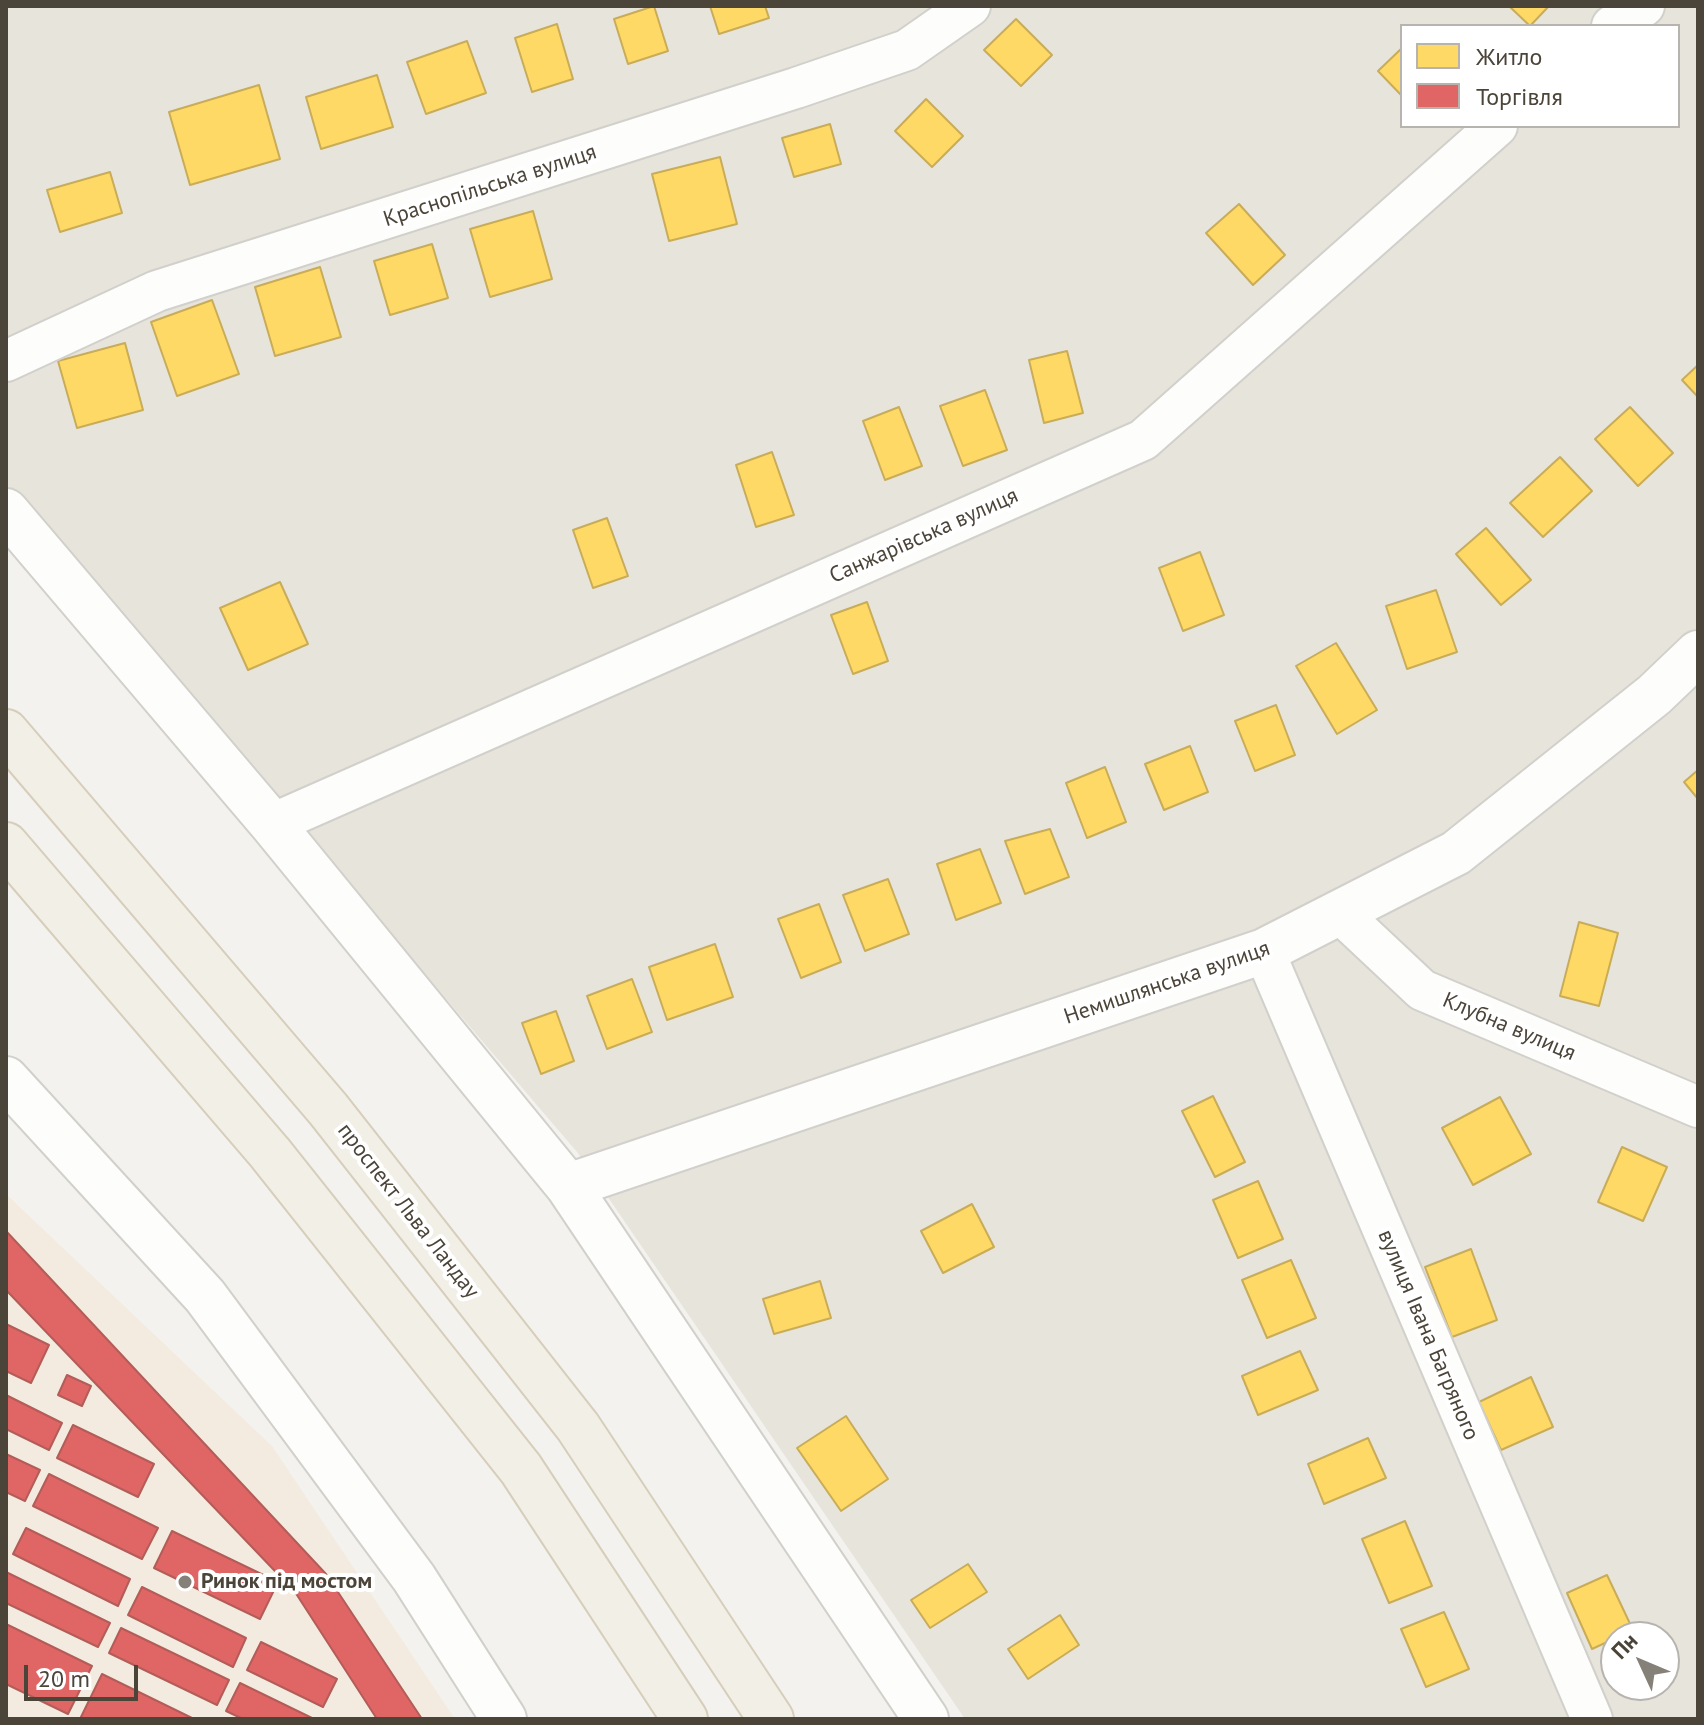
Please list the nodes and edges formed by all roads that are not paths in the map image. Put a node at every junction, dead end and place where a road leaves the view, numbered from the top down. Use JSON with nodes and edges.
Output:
{"nodes":[{"id":1,"x":970,"y":6,"type":"edge"},
{"id":2,"x":1644,"y":6,"type":"edge"},
{"id":3,"x":1615,"y":24,"type":"edge"},
{"id":4,"x":1495,"y":128,"type":"edge"},
{"id":5,"x":6,"y":361,"type":"edge"},
{"id":6,"x":6,"y":511,"type":"edge"},
{"id":7,"x":1698,"y":653,"type":"edge"},
{"id":8,"x":6,"y":732,"type":"edge"},
{"id":9,"x":272,"y":824,"type":"junction"},
{"id":10,"x":6,"y":845,"type":"edge"},
{"id":11,"x":1341,"y":914,"type":"junction"},
{"id":12,"x":1264,"y":951,"type":"junction"},
{"id":13,"x":6,"y":1079,"type":"edge"},
{"id":14,"x":1698,"y":1107,"type":"edge"},
{"id":15,"x":568,"y":1186,"type":"junction"},
{"id":16,"x":504,"y":1719,"type":"edge"},
{"id":17,"x":685,"y":1719,"type":"edge"},
{"id":18,"x":771,"y":1719,"type":"edge"},
{"id":19,"x":926,"y":1719,"type":"edge"},
{"id":20,"x":1592,"y":1719,"type":"edge"}],
"edges":[{"from":1,"to":5,"type":"street","name":"Краснопільська вулиця"},
{"from":2,"to":3,"type":"street"},
{"from":4,"to":9,"type":"street","name":"Санжарівська вулиця"},
{"from":6,"to":9,"type":"street"},
{"from":7,"to":11,"type":"street","name":"Немишлянська вулиця"},
{"from":8,"to":18,"type":"main road","name":"проспект Льва Ландау"},
{"from":9,"to":15,"type":"street"},
{"from":10,"to":17,"type":"main road"},
{"from":11,"to":12,"type":"street","name":"Немишлянська вулиця"},
{"from":11,"to":14,"type":"street","name":"Клубна вулиця"},
{"from":12,"to":15,"type":"street","name":"Немишлянська вулиця"},
{"from":12,"to":20,"type":"street","name":"вулиця Івана Багряного"},
{"from":13,"to":16,"type":"street"},
{"from":15,"to":19,"type":"street"}]}
